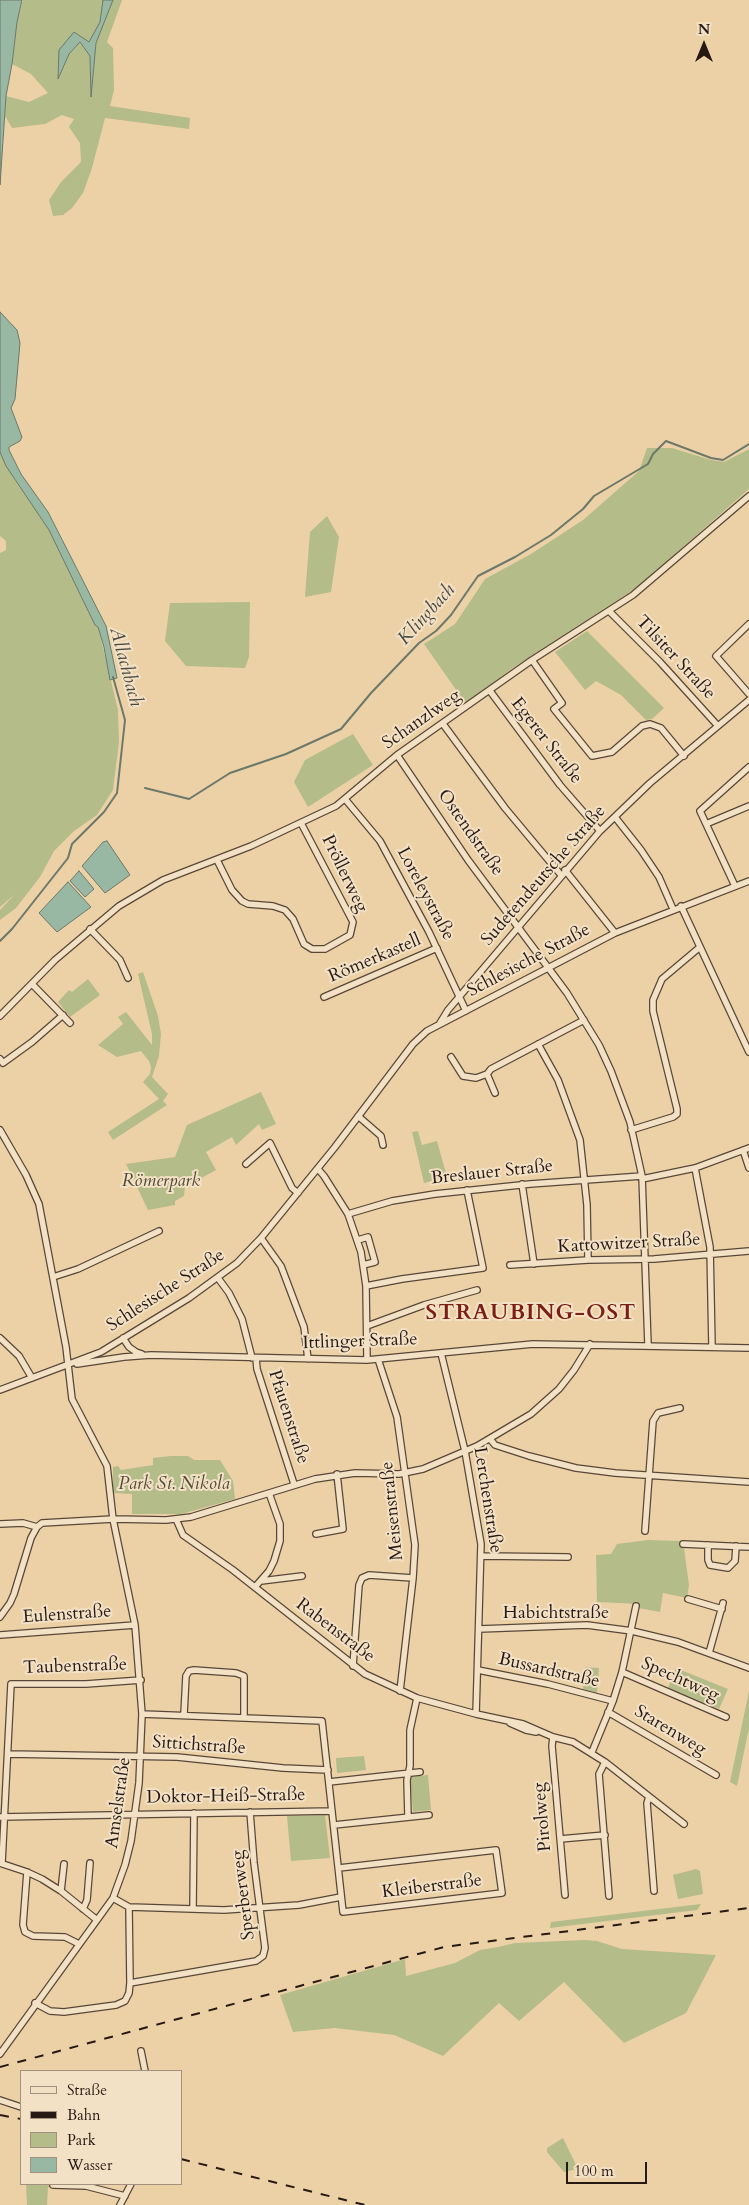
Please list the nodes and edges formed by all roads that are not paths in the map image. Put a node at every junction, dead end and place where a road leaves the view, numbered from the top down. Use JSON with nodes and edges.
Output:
{"nodes":[{"id":1,"x":749,"y":496,"type":"edge"},
{"id":2,"x":609,"y":611,"type":"junction"},
{"id":3,"x":749,"y":624,"type":"edge"},
{"id":4,"x":532,"y":660,"type":"junction"},
{"id":5,"x":490,"y":691,"type":"junction"},
{"id":6,"x":749,"y":694,"type":"edge"},
{"id":7,"x":749,"y":700,"type":"edge"},
{"id":8,"x":443,"y":724,"type":"junction"},
{"id":9,"x":718,"y":726,"type":"junction"},
{"id":10,"x":397,"y":756,"type":"junction"},
{"id":11,"x":684,"y":756,"type":"junction"},
{"id":12,"x":749,"y":767,"type":"edge"},
{"id":13,"x":345,"y":799,"type":"junction"},
{"id":14,"x":749,"y":806,"type":"edge"},
{"id":15,"x":614,"y":817,"type":"junction"},
{"id":16,"x":301,"y":823,"type":"junction"},
{"id":17,"x":706,"y":824,"type":"junction"},
{"id":18,"x":600,"y":830,"type":"junction"},
{"id":19,"x":217,"y":860,"type":"junction"},
{"id":20,"x":563,"y":872,"type":"junction"},
{"id":21,"x":749,"y":881,"type":"edge"},
{"id":22,"x":736,"y":886,"type":"junction"},
{"id":23,"x":681,"y":906,"type":"junction"},
{"id":24,"x":673,"y":909,"type":"junction"},
{"id":25,"x":518,"y":927,"type":"junction"},
{"id":26,"x":90,"y":929,"type":"junction"},
{"id":27,"x":615,"y":933,"type":"junction"},
{"id":28,"x":700,"y":947,"type":"junction"},
{"id":29,"x":437,"y":948,"type":"junction"},
{"id":30,"x":548,"y":968,"type":"junction"},
{"id":31,"x":128,"y":978,"type":"dead end"},
{"id":32,"x":32,"y":984,"type":"junction"},
{"id":33,"x":324,"y":997,"type":"dead end"},
{"id":34,"x":459,"y":997,"type":"junction"},
{"id":35,"x":466,"y":1011,"type":"junction"},
{"id":36,"x":63,"y":1014,"type":"junction"},
{"id":37,"x":0,"y":1016,"type":"edge"},
{"id":38,"x":584,"y":1020,"type":"junction"},
{"id":39,"x":70,"y":1023,"type":"dead end"},
{"id":40,"x":440,"y":1023,"type":"junction"},
{"id":41,"x":538,"y":1044,"type":"junction"},
{"id":42,"x":749,"y":1052,"type":"edge"},
{"id":43,"x":451,"y":1057,"type":"dead end"},
{"id":44,"x":0,"y":1059,"type":"edge"},
{"id":45,"x":487,"y":1074,"type":"junction"},
{"id":46,"x":495,"y":1093,"type":"dead end"},
{"id":47,"x":358,"y":1116,"type":"junction"},
{"id":48,"x":0,"y":1130,"type":"edge"},
{"id":49,"x":632,"y":1130,"type":"junction"},
{"id":50,"x":383,"y":1145,"type":"dead end"},
{"id":51,"x":746,"y":1149,"type":"edge"},
{"id":52,"x":246,"y":1164,"type":"dead end"},
{"id":53,"x":695,"y":1168,"type":"junction"},
{"id":54,"x":749,"y":1168,"type":"edge"},
{"id":55,"x":318,"y":1169,"type":"junction"},
{"id":56,"x":642,"y":1178,"type":"junction"},
{"id":57,"x":585,"y":1179,"type":"junction"},
{"id":58,"x":522,"y":1184,"type":"junction"},
{"id":59,"x":467,"y":1190,"type":"junction"},
{"id":60,"x":298,"y":1193,"type":"junction"},
{"id":61,"x":348,"y":1214,"type":"junction"},
{"id":62,"x":158,"y":1231,"type":"dead end"},
{"id":63,"x":261,"y":1238,"type":"junction"},
{"id":64,"x":358,"y":1240,"type":"junction"},
{"id":65,"x":749,"y":1251,"type":"edge"},
{"id":66,"x":710,"y":1254,"type":"junction"},
{"id":67,"x":644,"y":1259,"type":"junction"},
{"id":68,"x":588,"y":1260,"type":"junction"},
{"id":69,"x":363,"y":1264,"type":"junction"},
{"id":70,"x":534,"y":1264,"type":"junction"},
{"id":71,"x":510,"y":1266,"type":"dead end"},
{"id":72,"x":54,"y":1277,"type":"junction"},
{"id":73,"x":218,"y":1278,"type":"junction"},
{"id":74,"x":366,"y":1286,"type":"junction"},
{"id":75,"x":477,"y":1290,"type":"dead end"},
{"id":76,"x":367,"y":1326,"type":"junction"},
{"id":77,"x":0,"y":1338,"type":"edge"},
{"id":78,"x":123,"y":1338,"type":"junction"},
{"id":79,"x":590,"y":1344,"type":"junction"},
{"id":80,"x":648,"y":1345,"type":"junction"},
{"id":81,"x":712,"y":1347,"type":"junction"},
{"id":82,"x":749,"y":1348,"type":"edge"},
{"id":83,"x":440,"y":1353,"type":"junction"},
{"id":84,"x":152,"y":1356,"type":"junction"},
{"id":85,"x":254,"y":1358,"type":"junction"},
{"id":86,"x":308,"y":1359,"type":"junction"},
{"id":87,"x":378,"y":1359,"type":"junction"},
{"id":88,"x":83,"y":1360,"type":"joint"},
{"id":89,"x":367,"y":1360,"type":"junction"},
{"id":90,"x":68,"y":1366,"type":"junction"},
{"id":91,"x":32,"y":1378,"type":"junction"},
{"id":92,"x":0,"y":1390,"type":"edge"},
{"id":93,"x":680,"y":1408,"type":"dead end"},
{"id":94,"x":490,"y":1439,"type":"junction"},
{"id":95,"x":465,"y":1451,"type":"junction"},
{"id":96,"x":406,"y":1473,"type":"junction"},
{"id":97,"x":337,"y":1474,"type":"junction"},
{"id":98,"x":650,"y":1475,"type":"junction"},
{"id":99,"x":749,"y":1482,"type":"edge"},
{"id":100,"x":294,"y":1484,"type":"junction"},
{"id":101,"x":269,"y":1493,"type":"junction"},
{"id":102,"x":113,"y":1519,"type":"junction"},
{"id":103,"x":176,"y":1519,"type":"junction"},
{"id":104,"x":0,"y":1524,"type":"edge"},
{"id":105,"x":37,"y":1527,"type":"junction"},
{"id":106,"x":645,"y":1531,"type":"dead end"},
{"id":107,"x":316,"y":1534,"type":"dead end"},
{"id":108,"x":683,"y":1544,"type":"dead end"},
{"id":109,"x":708,"y":1545,"type":"junction"},
{"id":110,"x":736,"y":1546,"type":"junction"},
{"id":111,"x":749,"y":1547,"type":"edge"},
{"id":112,"x":482,"y":1556,"type":"junction"},
{"id":113,"x":568,"y":1557,"type":"dead end"},
{"id":114,"x":302,"y":1576,"type":"dead end"},
{"id":115,"x":413,"y":1578,"type":"junction"},
{"id":116,"x":261,"y":1581,"type":"junction"},
{"id":117,"x":255,"y":1587,"type":"junction"},
{"id":118,"x":688,"y":1599,"type":"dead end"},
{"id":119,"x":636,"y":1606,"type":"dead end"},
{"id":120,"x":0,"y":1617,"type":"edge"},
{"id":121,"x":135,"y":1625,"type":"junction"},
{"id":122,"x":479,"y":1629,"type":"junction"},
{"id":123,"x":632,"y":1630,"type":"junction"},
{"id":124,"x":0,"y":1635,"type":"edge"},
{"id":125,"x":710,"y":1653,"type":"junction"},
{"id":126,"x":353,"y":1666,"type":"junction"},
{"id":127,"x":749,"y":1668,"type":"edge"},
{"id":128,"x":478,"y":1670,"type":"junction"},
{"id":129,"x":622,"y":1672,"type":"junction"},
{"id":130,"x":141,"y":1680,"type":"junction"},
{"id":131,"x":400,"y":1691,"type":"junction"},
{"id":132,"x":417,"y":1698,"type":"junction"},
{"id":133,"x":613,"y":1701,"type":"junction"},
{"id":134,"x":608,"y":1712,"type":"junction"},
{"id":135,"x":142,"y":1714,"type":"junction"},
{"id":136,"x":184,"y":1714,"type":"junction"},
{"id":137,"x":476,"y":1714,"type":"junction"},
{"id":138,"x":726,"y":1716,"type":"dead end"},
{"id":139,"x":244,"y":1717,"type":"junction"},
{"id":140,"x":0,"y":1728,"type":"edge"},
{"id":141,"x":9,"y":1728,"type":"junction"},
{"id":142,"x":553,"y":1737,"type":"junction"},
{"id":143,"x":592,"y":1752,"type":"junction"},
{"id":144,"x":8,"y":1754,"type":"junction"},
{"id":145,"x":140,"y":1757,"type":"junction"},
{"id":146,"x":605,"y":1762,"type":"junction"},
{"id":147,"x":328,"y":1770,"type":"junction"},
{"id":148,"x":420,"y":1772,"type":"dead end"},
{"id":149,"x":407,"y":1773,"type":"junction"},
{"id":150,"x":716,"y":1775,"type":"dead end"},
{"id":151,"x":329,"y":1782,"type":"junction"},
{"id":152,"x":3,"y":1788,"type":"edge"},
{"id":153,"x":649,"y":1797,"type":"junction"},
{"id":154,"x":332,"y":1811,"type":"junction"},
{"id":155,"x":250,"y":1812,"type":"junction"},
{"id":156,"x":194,"y":1813,"type":"junction"},
{"id":157,"x":135,"y":1814,"type":"junction"},
{"id":158,"x":429,"y":1815,"type":"dead end"},
{"id":159,"x":2,"y":1816,"type":"edge"},
{"id":160,"x":408,"y":1817,"type":"junction"},
{"id":161,"x":684,"y":1824,"type":"dead end"},
{"id":162,"x":334,"y":1825,"type":"junction"},
{"id":163,"x":605,"y":1835,"type":"junction"},
{"id":164,"x":560,"y":1839,"type":"junction"},
{"id":165,"x":1,"y":1863,"type":"edge"},
{"id":166,"x":90,"y":1863,"type":"dead end"},
{"id":167,"x":64,"y":1864,"type":"dead end"},
{"id":168,"x":339,"y":1868,"type":"junction"},
{"id":169,"x":27,"y":1872,"type":"junction"},
{"id":170,"x":61,"y":1891,"type":"junction"},
{"id":171,"x":654,"y":1891,"type":"dead end"},
{"id":172,"x":565,"y":1894,"type":"dead end"},
{"id":173,"x":609,"y":1896,"type":"dead end"},
{"id":174,"x":342,"y":1897,"type":"junction"},
{"id":175,"x":112,"y":1898,"type":"junction"},
{"id":176,"x":129,"y":1907,"type":"junction"},
{"id":177,"x":83,"y":1909,"type":"junction"},
{"id":178,"x":192,"y":1909,"type":"junction"},
{"id":179,"x":259,"y":1909,"type":"junction"},
{"id":180,"x":97,"y":1920,"type":"junction"},
{"id":181,"x":79,"y":1944,"type":"junction"},
{"id":182,"x":130,"y":1983,"type":"junction"},
{"id":183,"x":35,"y":2003,"type":"junction"},
{"id":184,"x":1,"y":2051,"type":"edge"},
{"id":185,"x":141,"y":2051,"type":"dead end"},
{"id":186,"x":145,"y":2070,"type":"edge"},
{"id":187,"x":0,"y":2100,"type":"edge"},
{"id":188,"x":20,"y":2108,"type":"edge"},
{"id":189,"x":53,"y":2185,"type":"dead end"},
{"id":190,"x":130,"y":2185,"type":"edge"},
{"id":191,"x":125,"y":2196,"type":"junction"},
{"id":192,"x":120,"y":2205,"type":"edge"}],
"edges":[{"from":1,"to":2,"type":"street","name":"Schanzlweg"},
{"from":2,"to":4,"type":"street","name":"Schanzlweg"},
{"from":2,"to":9,"type":"street","name":"Tilsiter Straße"},
{"from":3,"to":6,"type":"street"},
{"from":4,"to":5,"type":"street","name":"Schanzlweg"},
{"from":4,"to":11,"type":"street"},
{"from":5,"to":8,"type":"street","name":"Schanzlweg"},
{"from":5,"to":18,"type":"street","name":"Egerer Straße"},
{"from":7,"to":9,"type":"street","name":"Sudetendeutsche Straße"},
{"from":8,"to":10,"type":"street","name":"Schanzlweg"},
{"from":8,"to":20,"type":"street"},
{"from":9,"to":11,"type":"street","name":"Sudetendeutsche Straße"},
{"from":10,"to":13,"type":"street","name":"Schanzlweg"},
{"from":10,"to":25,"type":"street","name":"Ostendstraße"},
{"from":11,"to":15,"type":"street","name":"Sudetendeutsche Straße"},
{"from":12,"to":17,"type":"street"},
{"from":13,"to":16,"type":"street","name":"Schanzlweg"},
{"from":13,"to":29,"type":"street","name":"Loreleystraße"},
{"from":14,"to":17,"type":"street"},
{"from":15,"to":18,"type":"street","name":"Sudetendeutsche Straße"},
{"from":15,"to":24,"type":"street"},
{"from":16,"to":19,"type":"street","name":"Schanzlweg"},
{"from":16,"to":19,"type":"street","name":"Pröllerweg"},
{"from":17,"to":22,"type":"street"},
{"from":18,"to":20,"type":"street","name":"Sudetendeutsche Straße"},
{"from":19,"to":26,"type":"street","name":"Schanzlweg"},
{"from":20,"to":25,"type":"street","name":"Sudetendeutsche Straße"},
{"from":20,"to":27,"type":"street"},
{"from":21,"to":22,"type":"street","name":"Schlesische Straße"},
{"from":22,"to":23,"type":"street","name":"Schlesische Straße"},
{"from":23,"to":24,"type":"street","name":"Schlesische Straße"},
{"from":23,"to":28,"type":"street"},
{"from":24,"to":27,"type":"street","name":"Schlesische Straße"},
{"from":25,"to":30,"type":"street","name":"Ostendstraße"},
{"from":25,"to":34,"type":"street","name":"Sudetendeutsche Straße"},
{"from":26,"to":31,"type":"street"},
{"from":26,"to":32,"type":"street","name":"Schanzlweg"},
{"from":27,"to":30,"type":"street","name":"Schlesische Straße"},
{"from":28,"to":42,"type":"street"},
{"from":28,"to":49,"type":"street"},
{"from":29,"to":33,"type":"street","name":"Römerkastell"},
{"from":29,"to":34,"type":"street","name":"Loreleystraße"},
{"from":30,"to":35,"type":"street","name":"Schlesische Straße"},
{"from":30,"to":38,"type":"street","name":"Ostendstraße"},
{"from":32,"to":36,"type":"street"},
{"from":32,"to":37,"type":"street","name":"Schanzlweg"},
{"from":34,"to":35,"type":"street","name":"Loreleystraße"},
{"from":34,"to":40,"type":"street","name":"Sudetendeutsche Straße"},
{"from":35,"to":40,"type":"street","name":"Schlesische Straße"},
{"from":36,"to":39,"type":"street"},
{"from":36,"to":44,"type":"street"},
{"from":38,"to":41,"type":"street"},
{"from":38,"to":49,"type":"street","name":"Ostendstraße"},
{"from":40,"to":47,"type":"street","name":"Schlesische Straße"},
{"from":41,"to":45,"type":"street"},
{"from":41,"to":57,"type":"street"},
{"from":43,"to":45,"type":"street"},
{"from":45,"to":46,"type":"street"},
{"from":47,"to":50,"type":"street"},
{"from":47,"to":55,"type":"street","name":"Schlesische Straße"},
{"from":48,"to":72,"type":"street","name":"Amselstraße"},
{"from":49,"to":56,"type":"street","name":"Ostendstraße"},
{"from":51,"to":53,"type":"street","name":"Breslauer Straße"},
{"from":51,"to":54,"type":"street"},
{"from":52,"to":60,"type":"street"},
{"from":53,"to":56,"type":"street","name":"Breslauer Straße"},
{"from":53,"to":66,"type":"street"},
{"from":55,"to":60,"type":"street","name":"Schlesische Straße"},
{"from":55,"to":61,"type":"street"},
{"from":56,"to":57,"type":"street","name":"Breslauer Straße"},
{"from":56,"to":67,"type":"street","name":"Ostendstraße"},
{"from":57,"to":58,"type":"street","name":"Breslauer Straße"},
{"from":57,"to":68,"type":"street"},
{"from":58,"to":59,"type":"street","name":"Breslauer Straße"},
{"from":58,"to":70,"type":"street"},
{"from":59,"to":61,"type":"street","name":"Breslauer Straße"},
{"from":59,"to":74,"type":"street"},
{"from":60,"to":63,"type":"street","name":"Schlesische Straße"},
{"from":61,"to":64,"type":"street"},
{"from":62,"to":72,"type":"street"},
{"from":63,"to":73,"type":"street","name":"Schlesische Straße"},
{"from":63,"to":86,"type":"street"},
{"from":64,"to":69,"type":"street"},
{"from":64,"to":69,"type":"street"},
{"from":65,"to":66,"type":"street","name":"Kattowitzer Straße"},
{"from":66,"to":67,"type":"street","name":"Kattowitzer Straße"},
{"from":66,"to":81,"type":"street"},
{"from":67,"to":68,"type":"street","name":"Kattowitzer Straße"},
{"from":67,"to":80,"type":"street","name":"Ostendstraße"},
{"from":68,"to":70,"type":"street","name":"Kattowitzer Straße"},
{"from":69,"to":74,"type":"street"},
{"from":70,"to":71,"type":"street","name":"Kattowitzer Straße"},
{"from":72,"to":90,"type":"street","name":"Amselstraße"},
{"from":73,"to":78,"type":"street","name":"Schlesische Straße"},
{"from":73,"to":85,"type":"street","name":"Pfauenstraße"},
{"from":74,"to":76,"type":"street"},
{"from":75,"to":76,"type":"street"},
{"from":76,"to":89,"type":"street"},
{"from":77,"to":91,"type":"street"},
{"from":78,"to":84,"type":"street","name":"Ittlinger Straße"},
{"from":78,"to":88,"type":"street","name":"Schlesische Straße"},
{"from":79,"to":80,"type":"street","name":"Ittlinger Straße"},
{"from":79,"to":83,"type":"street","name":"Ittlinger Straße"},
{"from":79,"to":94,"type":"street"},
{"from":80,"to":81,"type":"street","name":"Ittlinger Straße"},
{"from":81,"to":82,"type":"street","name":"Ittlinger Straße"},
{"from":83,"to":87,"type":"street","name":"Ittlinger Straße"},
{"from":83,"to":95,"type":"street","name":"Lerchenstraße"},
{"from":84,"to":85,"type":"street","name":"Ittlinger Straße"},
{"from":84,"to":90,"type":"street","name":"Ittlinger Straße"},
{"from":85,"to":86,"type":"street","name":"Ittlinger Straße"},
{"from":85,"to":100,"type":"street","name":"Pfauenstraße"},
{"from":86,"to":89,"type":"street","name":"Ittlinger Straße"},
{"from":87,"to":89,"type":"street","name":"Ittlinger Straße"},
{"from":87,"to":96,"type":"street","name":"Meisenstraße"},
{"from":88,"to":90,"type":"street","name":"Ittlinger Straße"},
{"from":90,"to":91,"type":"street","name":"Ittlinger Straße"},
{"from":90,"to":102,"type":"street","name":"Amselstraße"},
{"from":91,"to":92,"type":"street","name":"Ittlinger Straße"},
{"from":93,"to":98,"type":"street"},
{"from":94,"to":95,"type":"street"},
{"from":94,"to":98,"type":"street"},
{"from":95,"to":96,"type":"street"},
{"from":95,"to":112,"type":"street","name":"Lerchenstraße"},
{"from":96,"to":97,"type":"street"},
{"from":96,"to":115,"type":"street","name":"Meisenstraße"},
{"from":97,"to":100,"type":"street"},
{"from":97,"to":107,"type":"street"},
{"from":98,"to":99,"type":"street"},
{"from":98,"to":106,"type":"street"},
{"from":100,"to":101,"type":"street"},
{"from":101,"to":103,"type":"street"},
{"from":101,"to":116,"type":"street"},
{"from":102,"to":103,"type":"street"},
{"from":102,"to":105,"type":"street"},
{"from":102,"to":121,"type":"street","name":"Amselstraße"},
{"from":103,"to":117,"type":"street","name":"Rabenstraße"},
{"from":104,"to":105,"type":"street"},
{"from":105,"to":120,"type":"street"},
{"from":108,"to":109,"type":"street"},
{"from":109,"to":110,"type":"street"},
{"from":109,"to":110,"type":"street"},
{"from":110,"to":111,"type":"street"},
{"from":112,"to":113,"type":"street"},
{"from":112,"to":122,"type":"street","name":"Lerchenstraße"},
{"from":114,"to":116,"type":"street","name":"Rabenstraße"},
{"from":115,"to":126,"type":"street"},
{"from":115,"to":131,"type":"street","name":"Meisenstraße"},
{"from":116,"to":117,"type":"street"},
{"from":117,"to":126,"type":"street","name":"Rabenstraße"},
{"from":118,"to":125,"type":"street"},
{"from":119,"to":123,"type":"street"},
{"from":121,"to":124,"type":"street","name":"Eulenstraße"},
{"from":121,"to":130,"type":"street","name":"Amselstraße"},
{"from":122,"to":123,"type":"street","name":"Habichtstraße"},
{"from":122,"to":128,"type":"street","name":"Lerchenstraße"},
{"from":123,"to":125,"type":"street","name":"Habichtstraße"},
{"from":123,"to":129,"type":"street"},
{"from":125,"to":127,"type":"street","name":"Habichtstraße"},
{"from":126,"to":131,"type":"street","name":"Rabenstraße"},
{"from":128,"to":133,"type":"street","name":"Bussardstraße"},
{"from":128,"to":137,"type":"street","name":"Lerchenstraße"},
{"from":129,"to":133,"type":"street"},
{"from":129,"to":138,"type":"street","name":"Spechtweg"},
{"from":130,"to":135,"type":"street","name":"Amselstraße"},
{"from":130,"to":141,"type":"street","name":"Taubenstraße"},
{"from":131,"to":132,"type":"street","name":"Rabenstraße"},
{"from":132,"to":137,"type":"street","name":"Rabenstraße"},
{"from":132,"to":149,"type":"street"},
{"from":133,"to":134,"type":"street"},
{"from":134,"to":143,"type":"street"},
{"from":134,"to":150,"type":"street","name":"Starenweg"},
{"from":135,"to":136,"type":"street"},
{"from":135,"to":145,"type":"street","name":"Amselstraße"},
{"from":136,"to":139,"type":"street"},
{"from":136,"to":139,"type":"street"},
{"from":137,"to":142,"type":"street","name":"Rabenstraße"},
{"from":139,"to":147,"type":"street"},
{"from":140,"to":141,"type":"street"},
{"from":141,"to":144,"type":"street"},
{"from":142,"to":143,"type":"street","name":"Rabenstraße"},
{"from":142,"to":164,"type":"street","name":"Pirolweg"},
{"from":143,"to":146,"type":"street","name":"Rabenstraße"},
{"from":144,"to":145,"type":"street","name":"Sittichstraße"},
{"from":144,"to":152,"type":"street"},
{"from":145,"to":147,"type":"street","name":"Sittichstraße"},
{"from":145,"to":157,"type":"street","name":"Amselstraße"},
{"from":146,"to":153,"type":"street","name":"Rabenstraße"},
{"from":146,"to":163,"type":"street"},
{"from":147,"to":151,"type":"street"},
{"from":148,"to":149,"type":"street"},
{"from":149,"to":151,"type":"street"},
{"from":149,"to":160,"type":"street"},
{"from":151,"to":154,"type":"street"},
{"from":152,"to":159,"type":"street"},
{"from":153,"to":161,"type":"street","name":"Rabenstraße"},
{"from":153,"to":171,"type":"street"},
{"from":154,"to":155,"type":"street","name":"Doktor-Heiß-Straße"},
{"from":154,"to":162,"type":"street"},
{"from":155,"to":156,"type":"street","name":"Doktor-Heiß-Straße"},
{"from":155,"to":179,"type":"street","name":"Sperberweg"},
{"from":156,"to":157,"type":"street","name":"Doktor-Heiß-Straße"},
{"from":156,"to":178,"type":"street"},
{"from":157,"to":159,"type":"street","name":"Doktor-Heiß-Straße"},
{"from":157,"to":175,"type":"street","name":"Amselstraße"},
{"from":158,"to":160,"type":"street"},
{"from":159,"to":165,"type":"street"},
{"from":160,"to":162,"type":"street"},
{"from":162,"to":168,"type":"street"},
{"from":163,"to":164,"type":"street"},
{"from":163,"to":173,"type":"street"},
{"from":164,"to":172,"type":"street","name":"Pirolweg"},
{"from":165,"to":169,"type":"street"},
{"from":166,"to":177,"type":"street"},
{"from":167,"to":170,"type":"street"},
{"from":168,"to":174,"type":"street"},
{"from":168,"to":174,"type":"street","name":"Kleiberstraße"},
{"from":169,"to":170,"type":"street"},
{"from":169,"to":181,"type":"street"},
{"from":170,"to":177,"type":"street"},
{"from":174,"to":179,"type":"street"},
{"from":175,"to":176,"type":"street"},
{"from":175,"to":180,"type":"street","name":"Amselstraße"},
{"from":176,"to":178,"type":"street"},
{"from":176,"to":182,"type":"street"},
{"from":177,"to":180,"type":"street"},
{"from":178,"to":179,"type":"street"},
{"from":179,"to":182,"type":"street","name":"Sperberweg"},
{"from":180,"to":181,"type":"street","name":"Amselstraße"},
{"from":181,"to":183,"type":"street","name":"Amselstraße"},
{"from":182,"to":183,"type":"street"},
{"from":183,"to":184,"type":"street","name":"Amselstraße"},
{"from":185,"to":186,"type":"street"},
{"from":187,"to":188,"type":"street"},
{"from":189,"to":191,"type":"street"},
{"from":190,"to":191,"type":"street"},
{"from":191,"to":192,"type":"street"}]}
